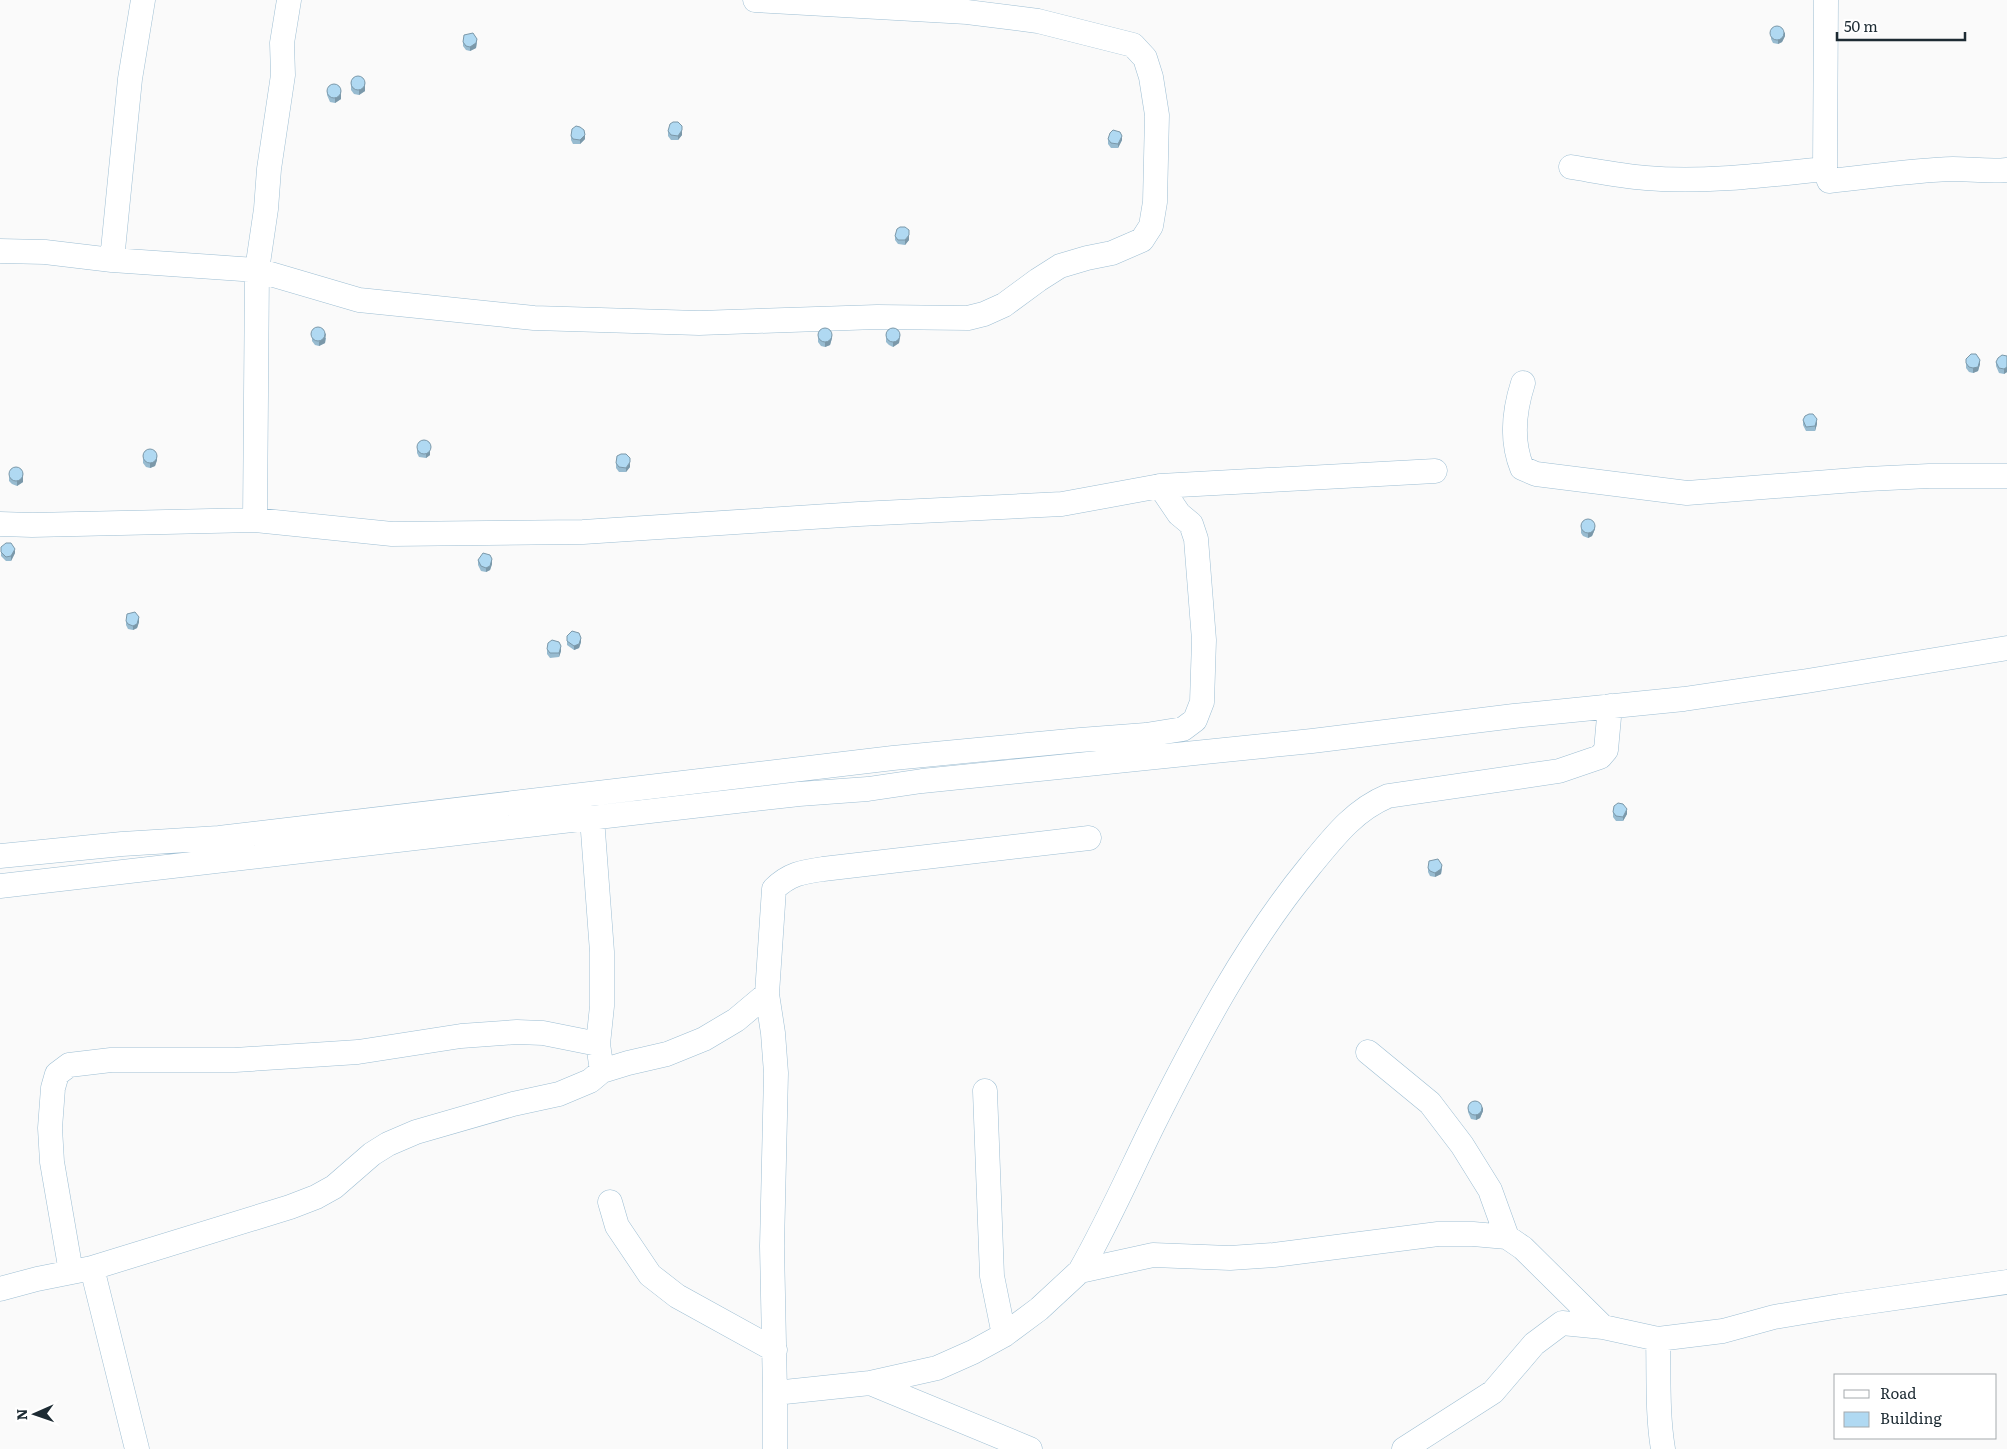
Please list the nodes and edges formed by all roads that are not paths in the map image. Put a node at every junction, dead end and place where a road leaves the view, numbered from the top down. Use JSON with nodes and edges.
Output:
{"nodes":[{"id":1,"x":143,"y":0,"type":"edge"},
{"id":2,"x":289,"y":0,"type":"edge"},
{"id":3,"x":755,"y":0,"type":"edge"},
{"id":4,"x":1826,"y":0,"type":"edge"},
{"id":5,"x":1570,"y":167,"type":"dead end"},
{"id":6,"x":1825,"y":169,"type":"junction"},
{"id":7,"x":2007,"y":170,"type":"edge"},
{"id":8,"x":0,"y":251,"type":"edge"},
{"id":9,"x":112,"y":260,"type":"junction"},
{"id":10,"x":257,"y":270,"type":"junction"},
{"id":11,"x":1523,"y":383,"type":"dead end"},
{"id":12,"x":1436,"y":471,"type":"dead end"},
{"id":13,"x":2007,"y":476,"type":"edge"},
{"id":14,"x":1160,"y":486,"type":"junction"},
{"id":15,"x":255,"y":520,"type":"junction"},
{"id":16,"x":0,"y":524,"type":"edge"},
{"id":17,"x":2007,"y":648,"type":"edge"},
{"id":18,"x":1610,"y":706,"type":"junction"},
{"id":19,"x":717,"y":779,"type":"junction"},
{"id":20,"x":717,"y":804,"type":"junction"},
{"id":21,"x":592,"y":818,"type":"junction"},
{"id":22,"x":1089,"y":838,"type":"dead end"},
{"id":23,"x":0,"y":856,"type":"edge"},
{"id":24,"x":0,"y":886,"type":"edge"},
{"id":25,"x":767,"y":994,"type":"junction"},
{"id":26,"x":598,"y":1044,"type":"junction"},
{"id":27,"x":1368,"y":1052,"type":"dead end"},
{"id":28,"x":602,"y":1071,"type":"junction"},
{"id":29,"x":985,"y":1091,"type":"dead end"},
{"id":30,"x":610,"y":1202,"type":"dead end"},
{"id":31,"x":1507,"y":1237,"type":"junction"},
{"id":32,"x":82,"y":1270,"type":"junction"},
{"id":33,"x":1080,"y":1271,"type":"junction"},
{"id":34,"x":2007,"y":1282,"type":"edge"},
{"id":35,"x":0,"y":1289,"type":"edge"},
{"id":36,"x":1603,"y":1327,"type":"junction"},
{"id":37,"x":1004,"y":1335,"type":"junction"},
{"id":38,"x":1658,"y":1340,"type":"junction"},
{"id":39,"x":775,"y":1350,"type":"junction"},
{"id":40,"x":870,"y":1383,"type":"junction"},
{"id":41,"x":775,"y":1393,"type":"junction"},
{"id":42,"x":137,"y":1449,"type":"edge"},
{"id":43,"x":775,"y":1449,"type":"edge"},
{"id":44,"x":1030,"y":1449,"type":"edge"},
{"id":45,"x":1404,"y":1449,"type":"edge"},
{"id":46,"x":1663,"y":1449,"type":"edge"}],
"edges":[{"from":1,"to":9,"type":"street"},
{"from":2,"to":10,"type":"street"},
{"from":3,"to":10,"type":"street"},
{"from":4,"to":6,"type":"street"},
{"from":5,"to":6,"type":"street"},
{"from":6,"to":7,"type":"street"},
{"from":8,"to":9,"type":"street"},
{"from":9,"to":10,"type":"street"},
{"from":10,"to":15,"type":"street"},
{"from":11,"to":13,"type":"street"},
{"from":12,"to":14,"type":"street"},
{"from":14,"to":15,"type":"street"},
{"from":14,"to":19,"type":"street"},
{"from":15,"to":16,"type":"street"},
{"from":17,"to":18,"type":"street"},
{"from":18,"to":20,"type":"street"},
{"from":18,"to":33,"type":"street"},
{"from":19,"to":20,"type":"street"},
{"from":19,"to":23,"type":"street"},
{"from":20,"to":21,"type":"street"},
{"from":21,"to":24,"type":"street"},
{"from":21,"to":26,"type":"street"},
{"from":22,"to":25,"type":"street"},
{"from":25,"to":28,"type":"street"},
{"from":25,"to":39,"type":"street"},
{"from":26,"to":28,"type":"street"},
{"from":26,"to":32,"type":"street"},
{"from":27,"to":31,"type":"street"},
{"from":28,"to":32,"type":"street"},
{"from":29,"to":37,"type":"street"},
{"from":30,"to":39,"type":"street"},
{"from":31,"to":33,"type":"street"},
{"from":31,"to":36,"type":"street"},
{"from":32,"to":35,"type":"street"},
{"from":32,"to":42,"type":"street"},
{"from":33,"to":37,"type":"street"},
{"from":34,"to":38,"type":"street"},
{"from":36,"to":38,"type":"street"},
{"from":36,"to":45,"type":"street"},
{"from":37,"to":40,"type":"street"},
{"from":38,"to":46,"type":"street"},
{"from":39,"to":41,"type":"street"},
{"from":40,"to":41,"type":"street"},
{"from":40,"to":44,"type":"street"},
{"from":41,"to":43,"type":"street"}]}
